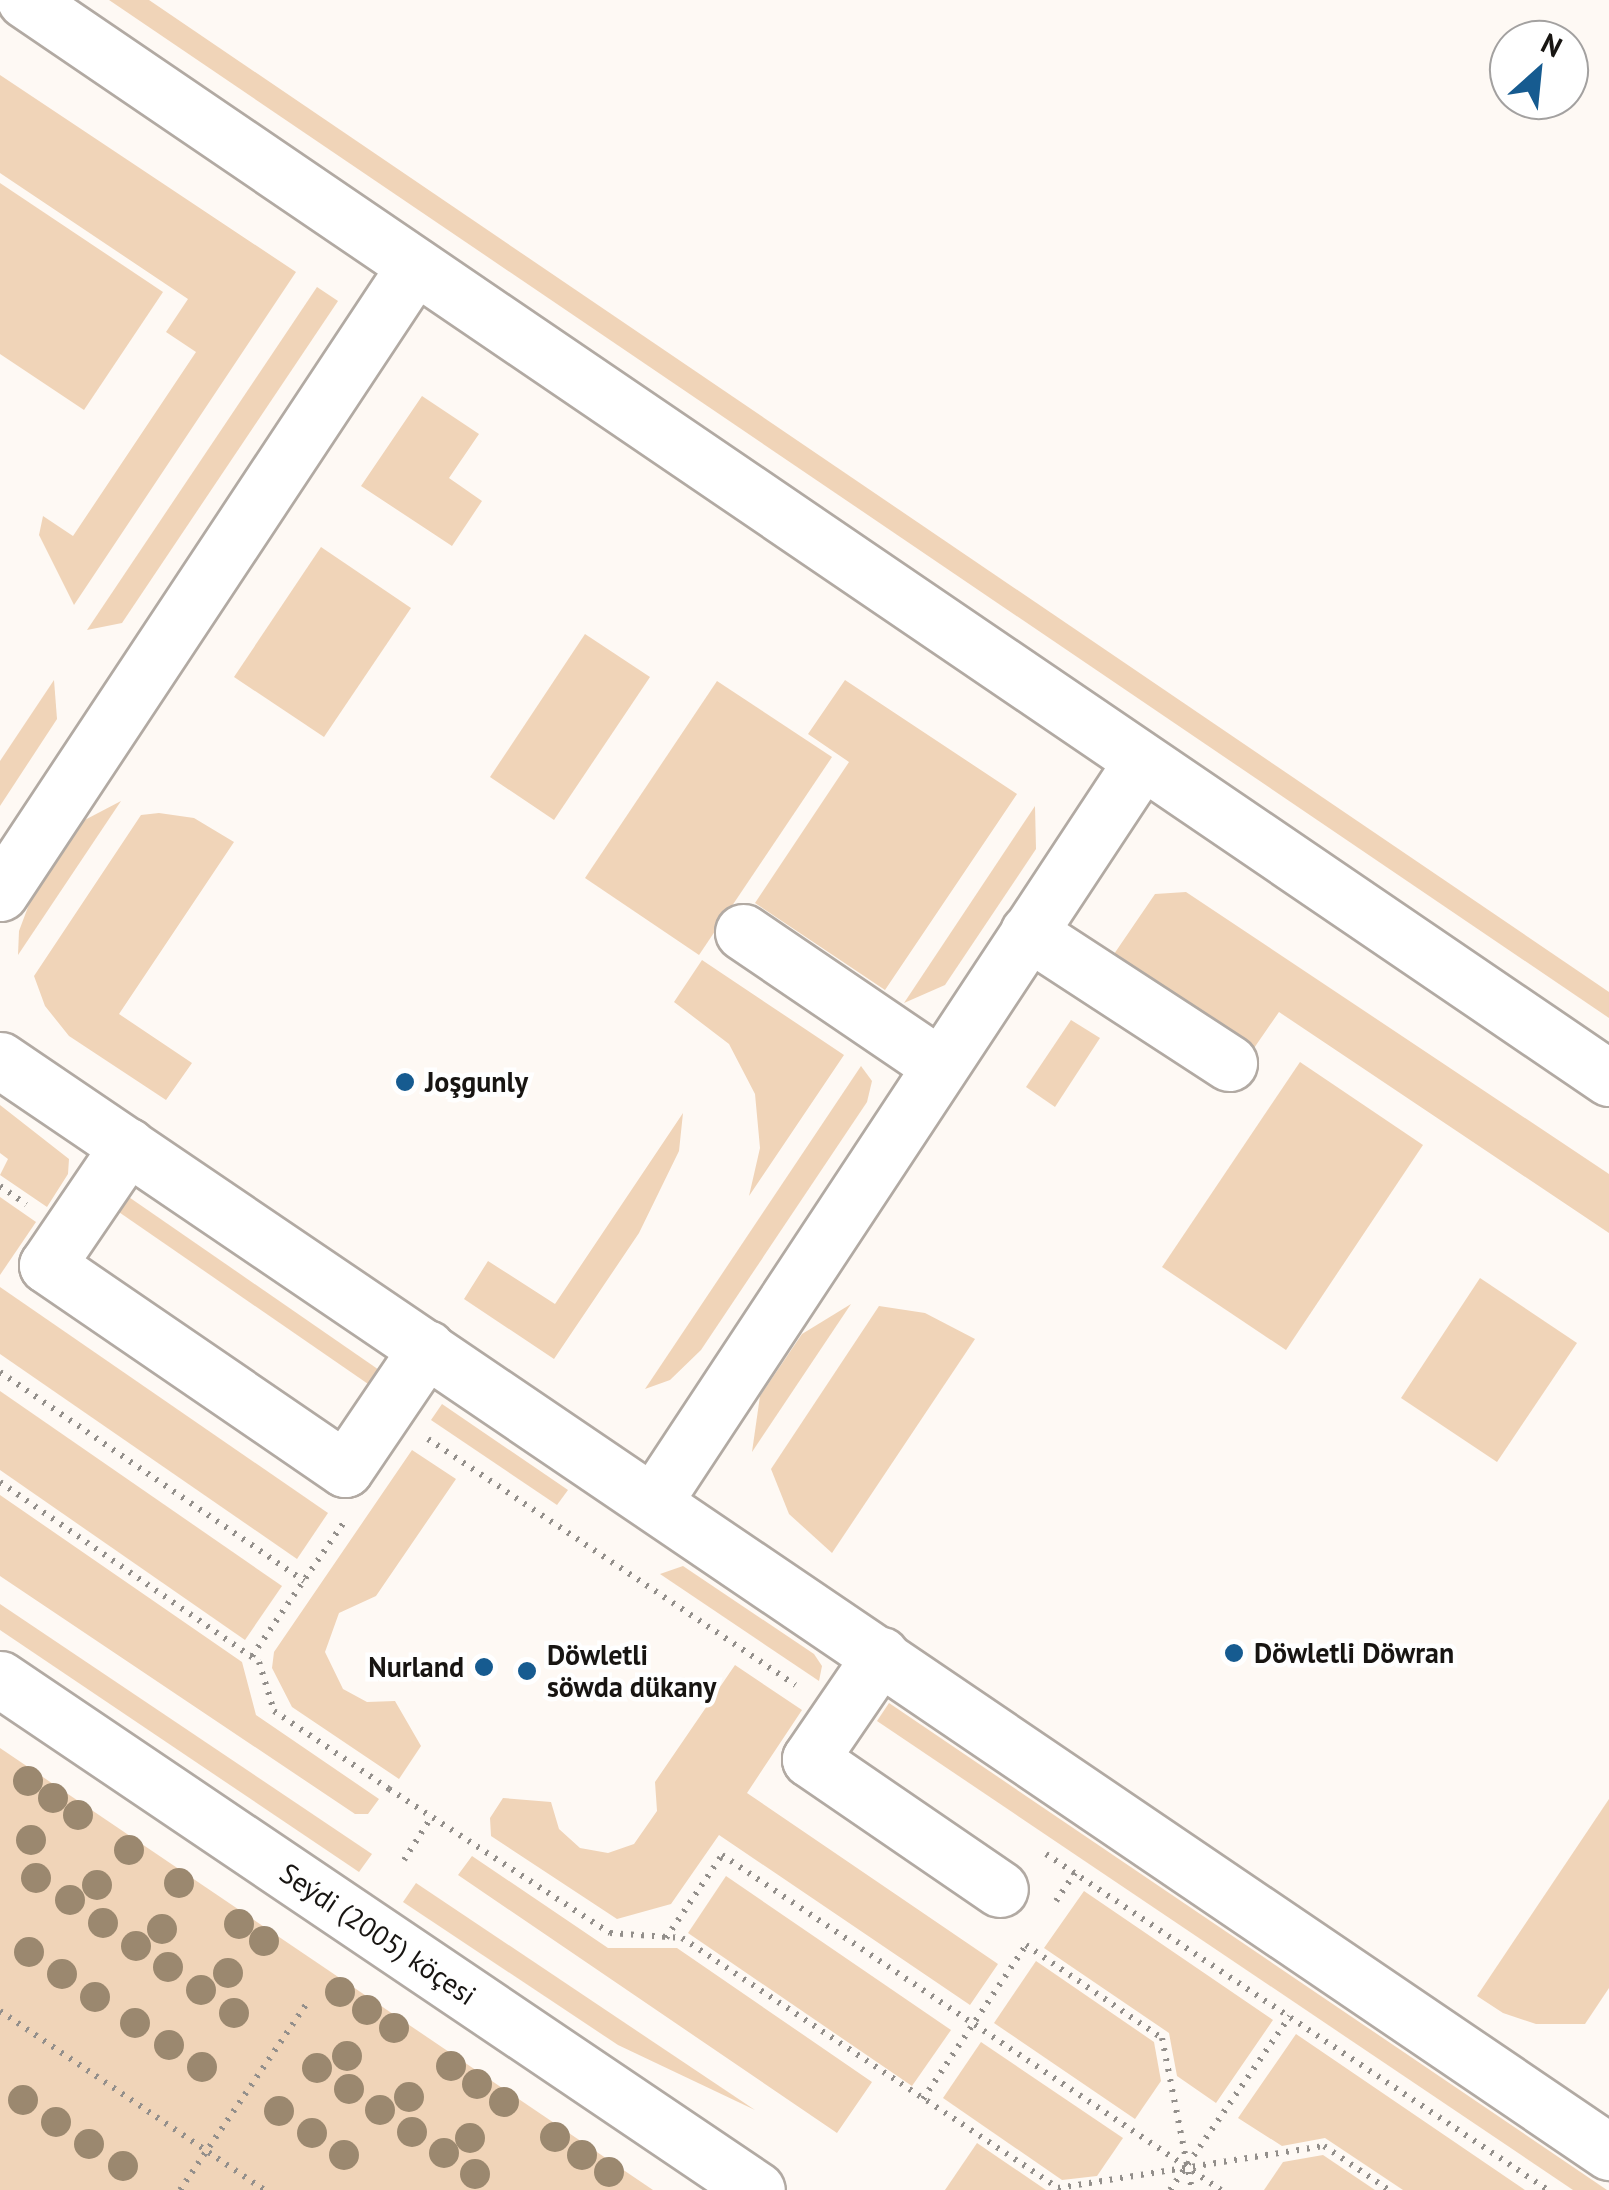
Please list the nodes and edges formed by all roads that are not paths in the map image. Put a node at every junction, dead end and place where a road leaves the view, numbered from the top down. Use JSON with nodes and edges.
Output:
{"nodes":[{"id":1,"x":25,"y":0,"type":"edge"},
{"id":2,"x":416,"y":266,"type":"junction"},
{"id":3,"x":1142,"y":760,"type":"junction"},
{"id":4,"x":0,"y":893,"type":"edge"},
{"id":5,"x":743,"y":932,"type":"dead end"},
{"id":6,"x":1028,"y":932,"type":"junction"},
{"id":7,"x":0,"y":1060,"type":"edge"},
{"id":8,"x":1229,"y":1063,"type":"dead end"},
{"id":9,"x":940,"y":1066,"type":"junction"},
{"id":10,"x":1609,"y":1078,"type":"edge"},
{"id":11,"x":128,"y":1146,"type":"junction"},
{"id":12,"x":428,"y":1348,"type":"junction"},
{"id":13,"x":654,"y":1500,"type":"junction"},
{"id":14,"x":881,"y":1655,"type":"junction"},
{"id":15,"x":0,"y":1679,"type":"edge"},
{"id":16,"x":1000,"y":1889,"type":"dead end"},
{"id":17,"x":1609,"y":2152,"type":"edge"},
{"id":18,"x":757,"y":2190,"type":"edge"}],
"edges":[{"from":1,"to":2,"type":"street"},
{"from":2,"to":3,"type":"street"},
{"from":2,"to":4,"type":"street"},
{"from":3,"to":6,"type":"street"},
{"from":3,"to":10,"type":"street"},
{"from":5,"to":9,"type":"street"},
{"from":6,"to":8,"type":"street"},
{"from":6,"to":9,"type":"street"},
{"from":7,"to":11,"type":"street"},
{"from":9,"to":13,"type":"street"},
{"from":11,"to":12,"type":"street"},
{"from":11,"to":12,"type":"street"},
{"from":12,"to":13,"type":"street"},
{"from":13,"to":14,"type":"street"},
{"from":14,"to":16,"type":"street"},
{"from":14,"to":17,"type":"street"},
{"from":15,"to":18,"type":"street","name":"Seýdi (2005) köçesi"}]}
